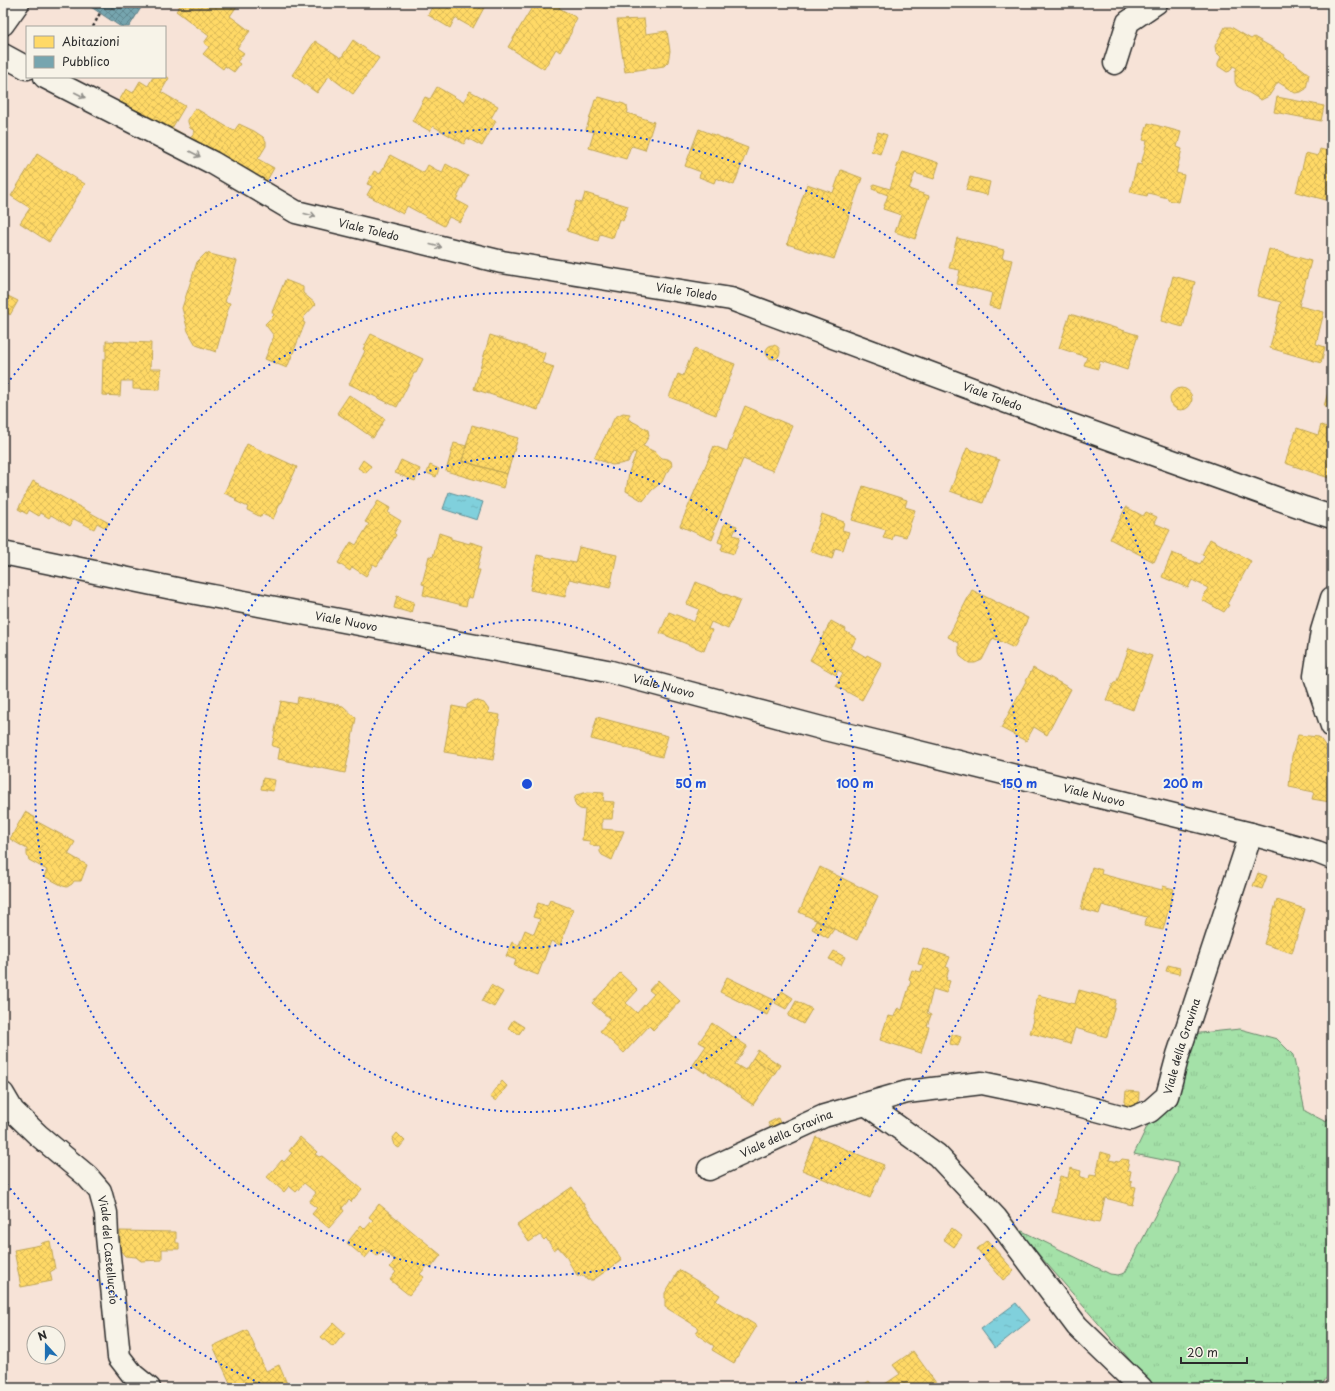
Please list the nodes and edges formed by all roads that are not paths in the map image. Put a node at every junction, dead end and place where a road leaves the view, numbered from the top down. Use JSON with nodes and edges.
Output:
{"nodes":[{"id":1,"x":18,"y":3,"type":"edge"},
{"id":2,"x":1156,"y":3,"type":"edge"},
{"id":3,"x":3,"y":24,"type":"edge"},
{"id":4,"x":3,"y":55,"type":"edge"},
{"id":5,"x":1115,"y":63,"type":"dead end"},
{"id":6,"x":26,"y":67,"type":"edge"},
{"id":7,"x":47,"y":78,"type":"edge"},
{"id":8,"x":1332,"y":517,"type":"edge"},
{"id":9,"x":3,"y":553,"type":"edge"},
{"id":10,"x":1332,"y":598,"type":"edge"},
{"id":11,"x":1332,"y":726,"type":"edge"},
{"id":12,"x":1251,"y":834,"type":"junction"},
{"id":13,"x":1327,"y":854,"type":"edge"},
{"id":14,"x":3,"y":1094,"type":"edge"},
{"id":15,"x":866,"y":1104,"type":"junction"},
{"id":16,"x":708,"y":1169,"type":"dead end"},
{"id":17,"x":149,"y":1388,"type":"edge"},
{"id":18,"x":1141,"y":1388,"type":"edge"}],
"edges":[{"from":1,"to":3,"type":"street"},
{"from":2,"to":5,"type":"street"},
{"from":4,"to":6,"type":"street"},
{"from":7,"to":8,"type":"street","name":"Viale Toledo","one_way":true},
{"from":9,"to":12,"type":"street","name":"Viale Nuovo"},
{"from":10,"to":11,"type":"street"},
{"from":12,"to":13,"type":"street","name":"Viale Nuovo"},
{"from":12,"to":15,"type":"street","name":"Viale della Gravina"},
{"from":14,"to":17,"type":"street","name":"Viale del Castelluccio"},
{"from":15,"to":16,"type":"street","name":"Viale della Gravina"},
{"from":15,"to":18,"type":"street"}]}
